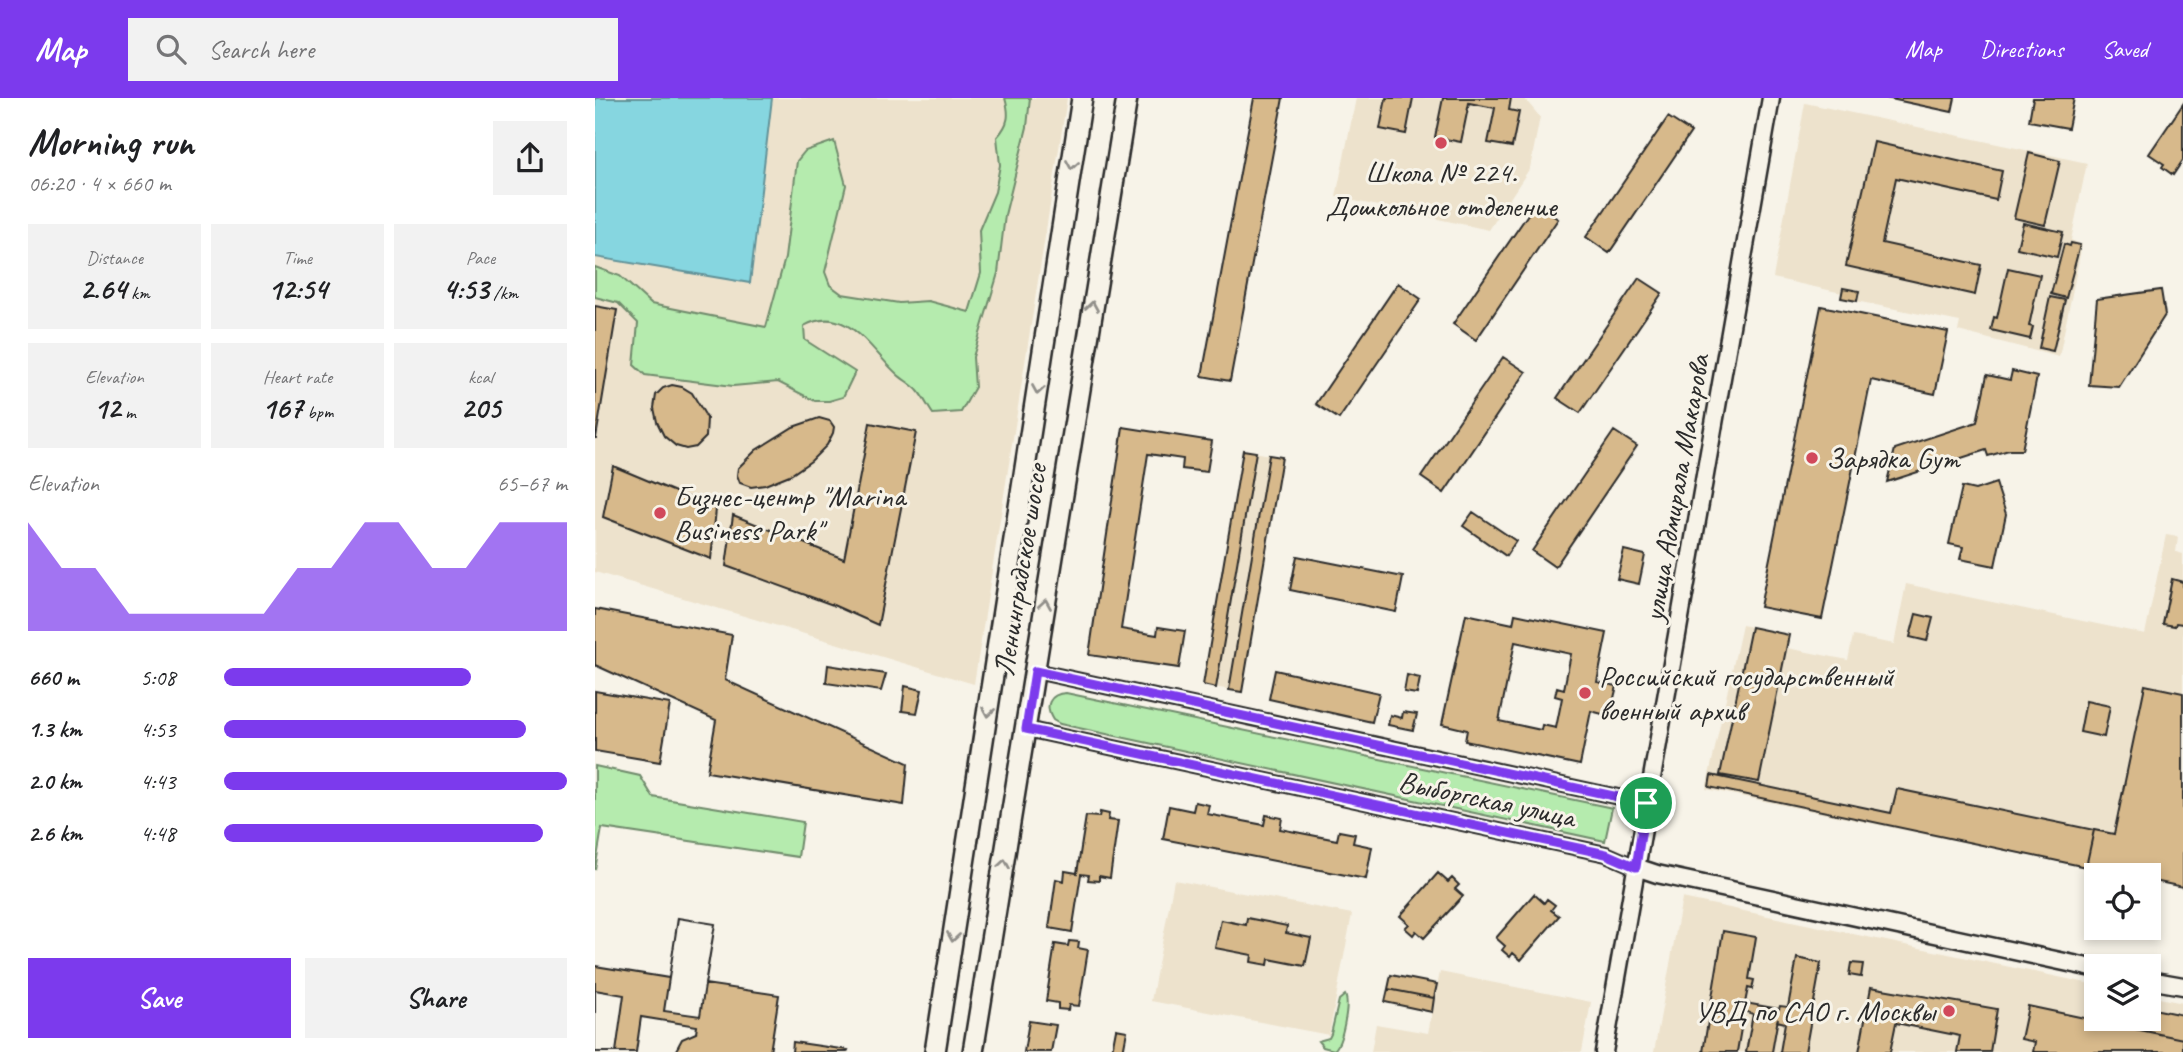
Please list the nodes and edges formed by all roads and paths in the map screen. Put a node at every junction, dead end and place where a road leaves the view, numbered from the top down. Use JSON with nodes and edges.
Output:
{"nodes":[{"id":1,"x":1082,"y":98,"type":"edge"},
{"id":2,"x":1127,"y":98,"type":"edge"},
{"id":3,"x":1771,"y":98,"type":"edge"},
{"id":4,"x":1035,"y":671,"type":"junction"},
{"id":5,"x":1026,"y":729,"type":"junction"},
{"id":6,"x":1646,"y":803,"type":"junction"},
{"id":7,"x":1636,"y":867,"type":"junction"},
{"id":8,"x":2084,"y":966,"type":"edge"},
{"id":9,"x":2161,"y":982,"type":"edge"},
{"id":10,"x":2183,"y":986,"type":"edge"},
{"id":11,"x":935,"y":1052,"type":"edge"},
{"id":12,"x":974,"y":1052,"type":"edge"},
{"id":13,"x":1604,"y":1052,"type":"edge"}],
"edges":[{"from":1,"to":11,"type":"main road","name":"Ленинградское шоссе","one_way":true},
{"from":4,"to":2,"type":"main road","name":"Ленинградское шоссе","one_way":true},
{"from":3,"to":6,"type":"street","name":"улица Адмирала Макарова"},
{"from":4,"to":5,"type":"main road","name":"Ленинградское шоссе"},
{"from":4,"to":6,"type":"street","name":"Выборгская улица"},
{"from":5,"to":7,"type":"street","name":"Выборгская улица"},
{"from":12,"to":5,"type":"main road","name":"Ленинградское шоссе","one_way":true},
{"from":6,"to":7,"type":"street","name":"улица Адмирала Макарова"},
{"from":7,"to":8,"type":"street","name":"Выборгская улица"},
{"from":7,"to":13,"type":"street","name":"улица Адмирала Макарова"},
{"from":9,"to":10,"type":"street"}]}
